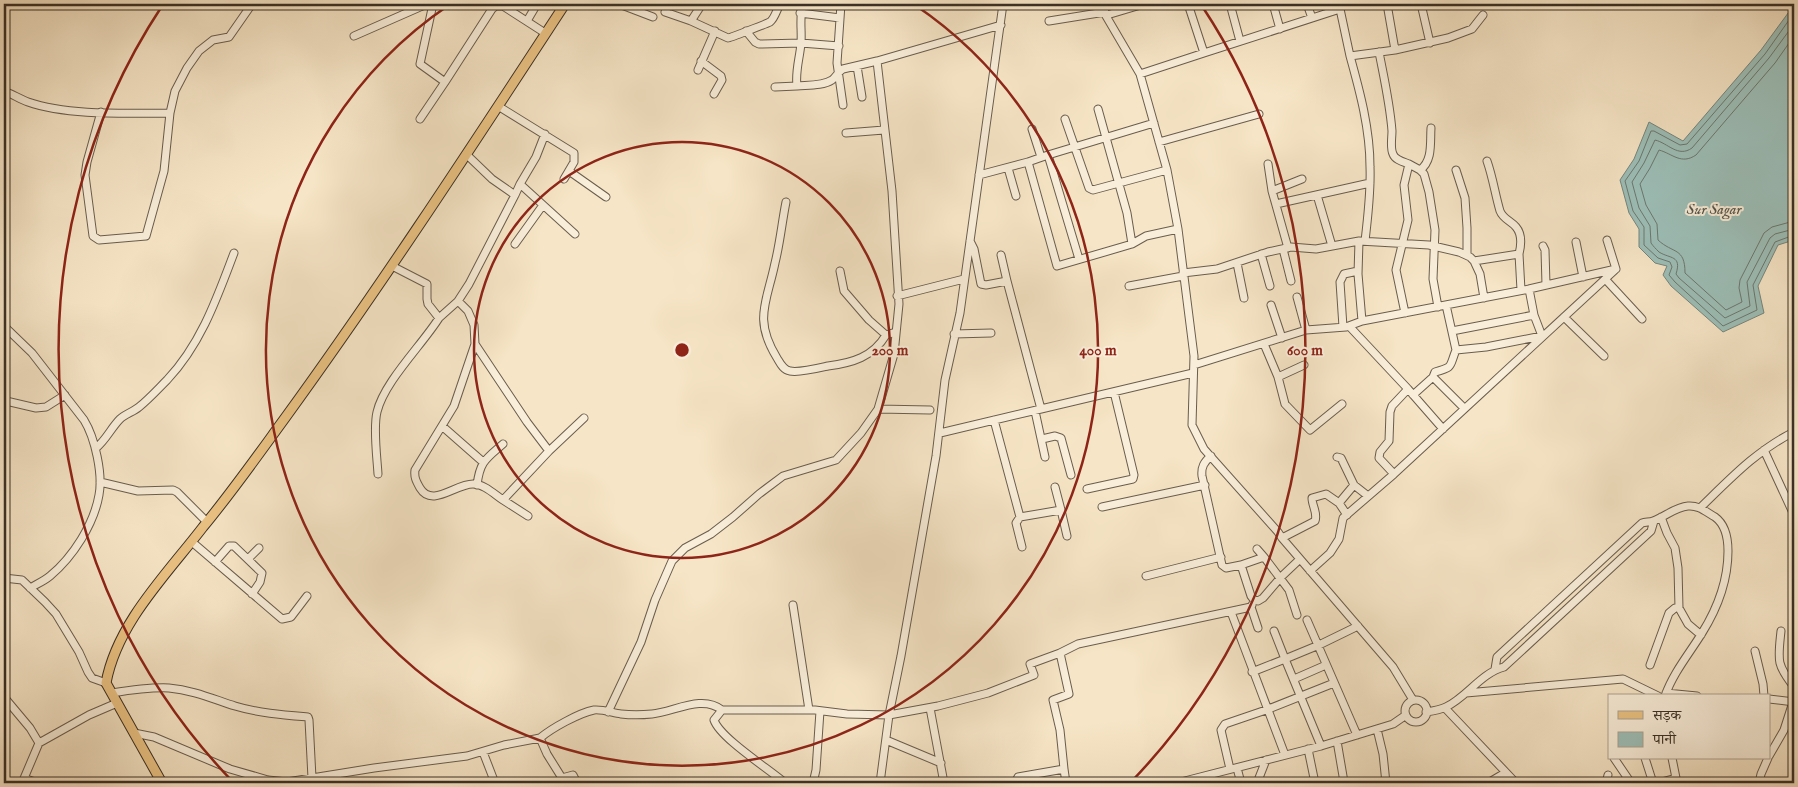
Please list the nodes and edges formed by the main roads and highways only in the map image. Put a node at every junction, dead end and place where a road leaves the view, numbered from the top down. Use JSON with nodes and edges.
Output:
{"nodes":[{"id":1,"x":565,"y":4,"type":"edge"},
{"id":2,"x":162,"y":783,"type":"edge"}],
"edges":[{"from":1,"to":2,"type":"main road"}]}
